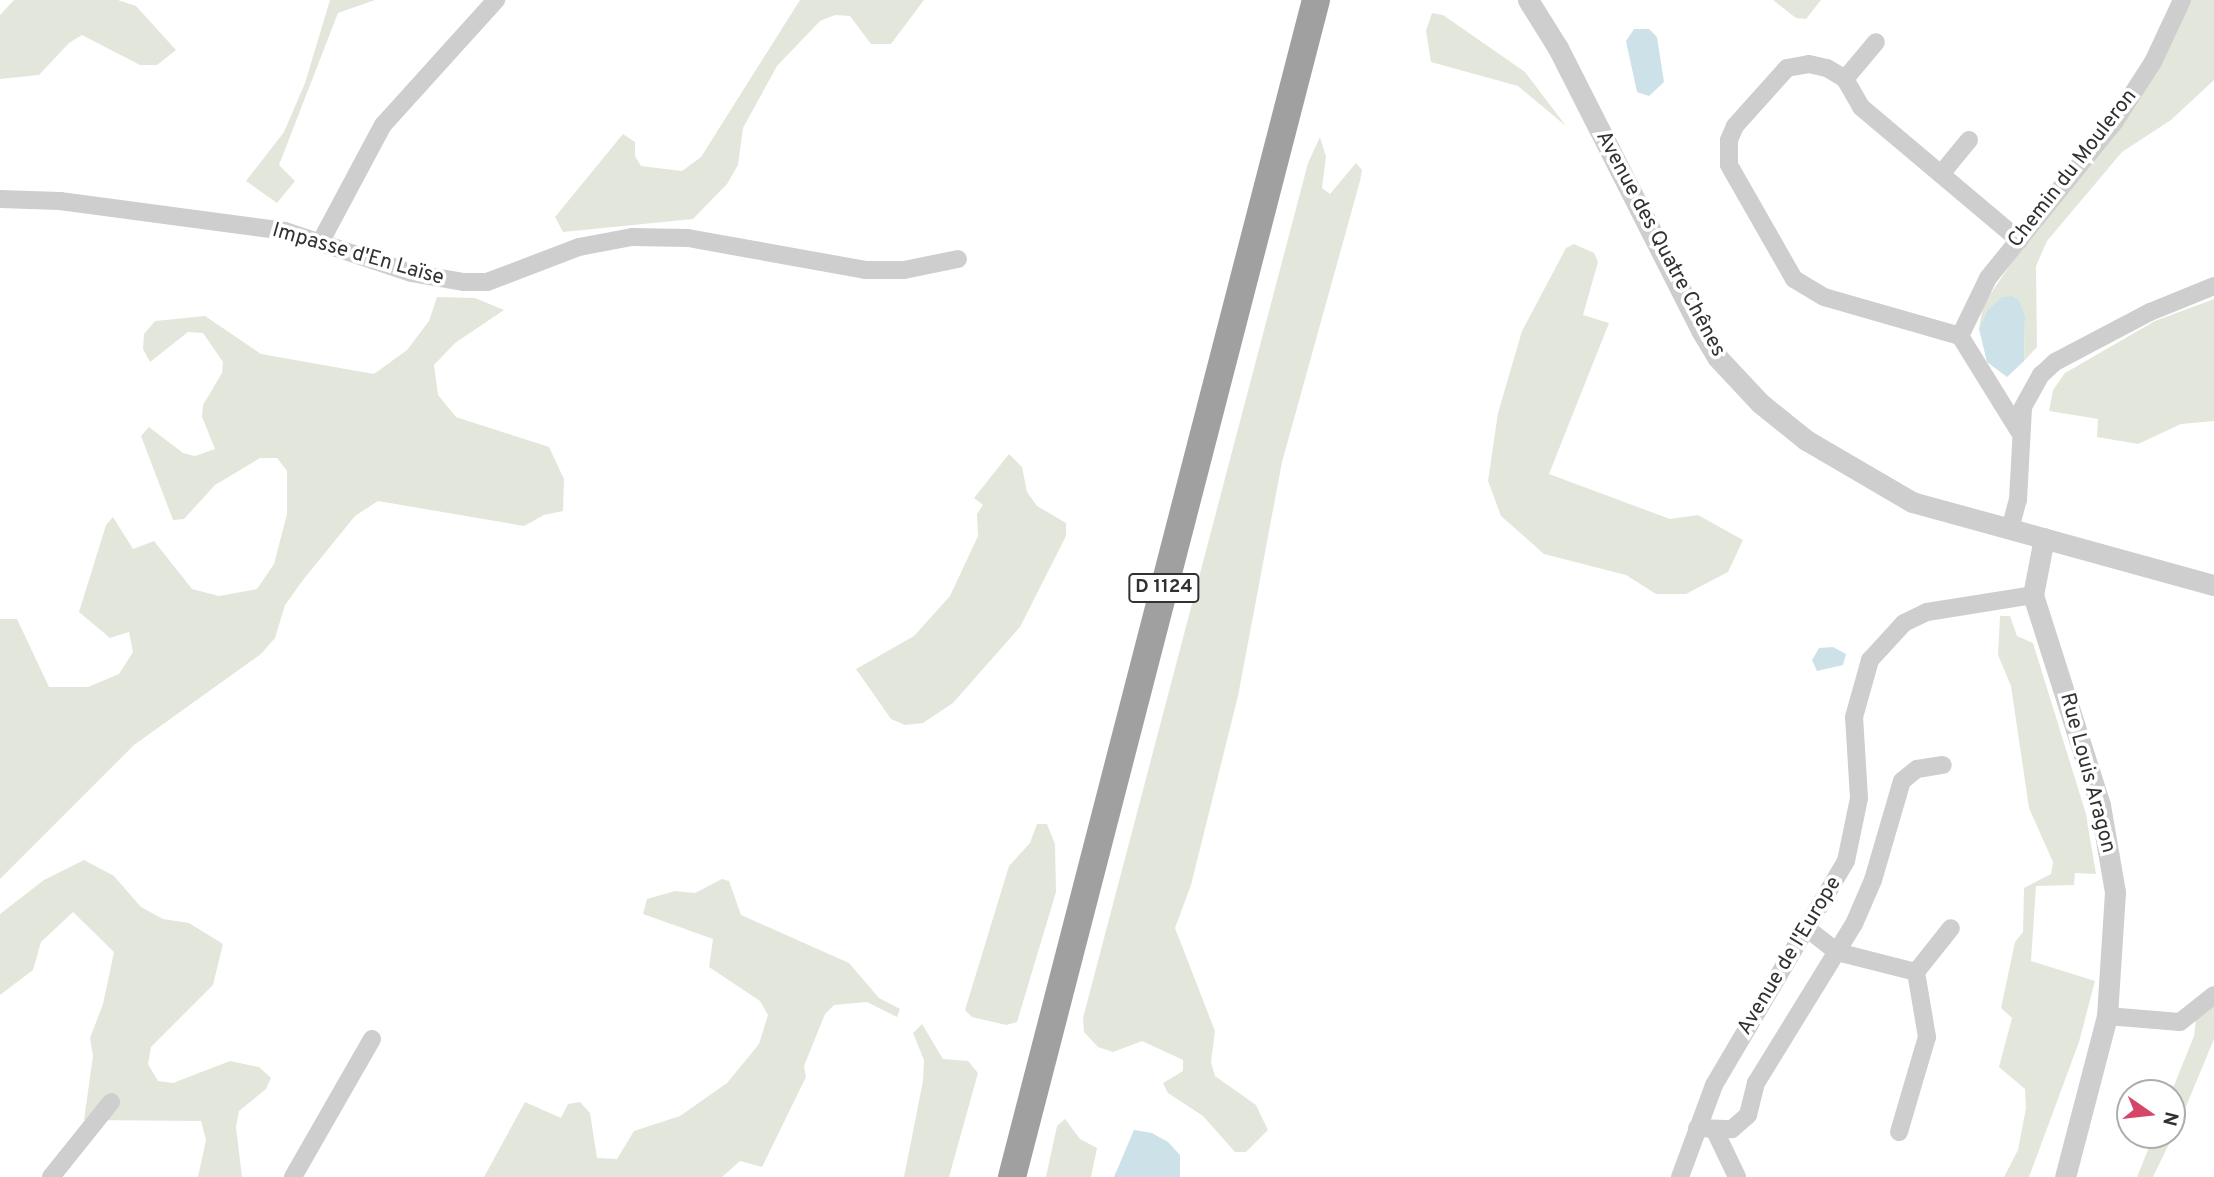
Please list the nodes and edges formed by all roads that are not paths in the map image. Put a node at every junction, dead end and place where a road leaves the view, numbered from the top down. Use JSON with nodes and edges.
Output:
{"nodes":[{"id":1,"x":496,"y":0,"type":"edge"},
{"id":2,"x":1317,"y":0,"type":"edge"},
{"id":3,"x":1528,"y":0,"type":"edge"},
{"id":4,"x":2182,"y":0,"type":"edge"},
{"id":5,"x":1876,"y":42,"type":"dead end"},
{"id":6,"x":1845,"y":79,"type":"junction"},
{"id":7,"x":1969,"y":140,"type":"dead end"},
{"id":8,"x":1941,"y":174,"type":"junction"},
{"id":9,"x":0,"y":199,"type":"edge"},
{"id":10,"x":2019,"y":240,"type":"junction"},
{"id":11,"x":321,"y":241,"type":"junction"},
{"id":12,"x":958,"y":259,"type":"dead end"},
{"id":13,"x":2214,"y":286,"type":"edge"},
{"id":14,"x":1960,"y":336,"type":"junction"},
{"id":15,"x":2019,"y":431,"type":"junction"},
{"id":16,"x":2010,"y":529,"type":"junction"},
{"id":17,"x":2044,"y":538,"type":"junction"},
{"id":18,"x":2214,"y":585,"type":"edge"},
{"id":19,"x":2033,"y":595,"type":"junction"},
{"id":20,"x":1942,"y":765,"type":"dead end"},
{"id":21,"x":1951,"y":928,"type":"dead end"},
{"id":22,"x":1809,"y":930,"type":"junction"},
{"id":23,"x":1838,"y":952,"type":"junction"},
{"id":24,"x":1916,"y":972,"type":"junction"},
{"id":25,"x":2214,"y":995,"type":"edge"},
{"id":26,"x":2107,"y":1016,"type":"junction"},
{"id":27,"x":372,"y":1040,"type":"dead end"},
{"id":28,"x":111,"y":1102,"type":"dead end"},
{"id":29,"x":1697,"y":1128,"type":"junction"},
{"id":30,"x":1715,"y":1131,"type":"junction"},
{"id":31,"x":1899,"y":1132,"type":"dead end"},
{"id":32,"x":51,"y":1177,"type":"edge"},
{"id":33,"x":293,"y":1177,"type":"edge"},
{"id":34,"x":1012,"y":1177,"type":"edge"},
{"id":35,"x":1680,"y":1177,"type":"edge"},
{"id":36,"x":1737,"y":1177,"type":"edge"},
{"id":37,"x":2065,"y":1177,"type":"edge"}],
"edges":[{"from":1,"to":11,"type":"street"},
{"from":2,"to":34,"type":"highway","number":"D 1124"},
{"from":3,"to":16,"type":"street","name":"Avenue des Quatre Chênes"},
{"from":4,"to":10,"type":"street","name":"Chemin du Mouleron"},
{"from":5,"to":6,"type":"street"},
{"from":6,"to":8,"type":"street"},
{"from":6,"to":14,"type":"street"},
{"from":7,"to":8,"type":"street"},
{"from":8,"to":10,"type":"street"},
{"from":9,"to":11,"type":"street","name":"Impasse d'En Laïse"},
{"from":10,"to":14,"type":"street","name":"Chemin du Mouleron"},
{"from":11,"to":12,"type":"street","name":"Impasse d'En Laïse"},
{"from":13,"to":15,"type":"street"},
{"from":14,"to":15,"type":"street"},
{"from":15,"to":16,"type":"street"},
{"from":16,"to":17,"type":"street","name":"Avenue des Quatre Chênes"},
{"from":17,"to":18,"type":"street","name":"Avenue des Quatre Chênes"},
{"from":17,"to":19,"type":"street","name":"Rue Louis Aragon"},
{"from":19,"to":22,"type":"street","name":"Avenue de l'Europe"},
{"from":19,"to":26,"type":"street","name":"Rue Louis Aragon"},
{"from":20,"to":23,"type":"street"},
{"from":21,"to":24,"type":"street"},
{"from":22,"to":23,"type":"street"},
{"from":22,"to":29,"type":"street","name":"Avenue de l'Europe"},
{"from":23,"to":24,"type":"street"},
{"from":23,"to":30,"type":"street"},
{"from":24,"to":31,"type":"street"},
{"from":25,"to":26,"type":"street"},
{"from":26,"to":37,"type":"street","name":"Rue Louis Aragon"},
{"from":27,"to":33,"type":"street"},
{"from":28,"to":32,"type":"street"},
{"from":29,"to":30,"type":"street"},
{"from":29,"to":35,"type":"street","name":"Avenue de l'Europe"},
{"from":30,"to":36,"type":"street"}]}
